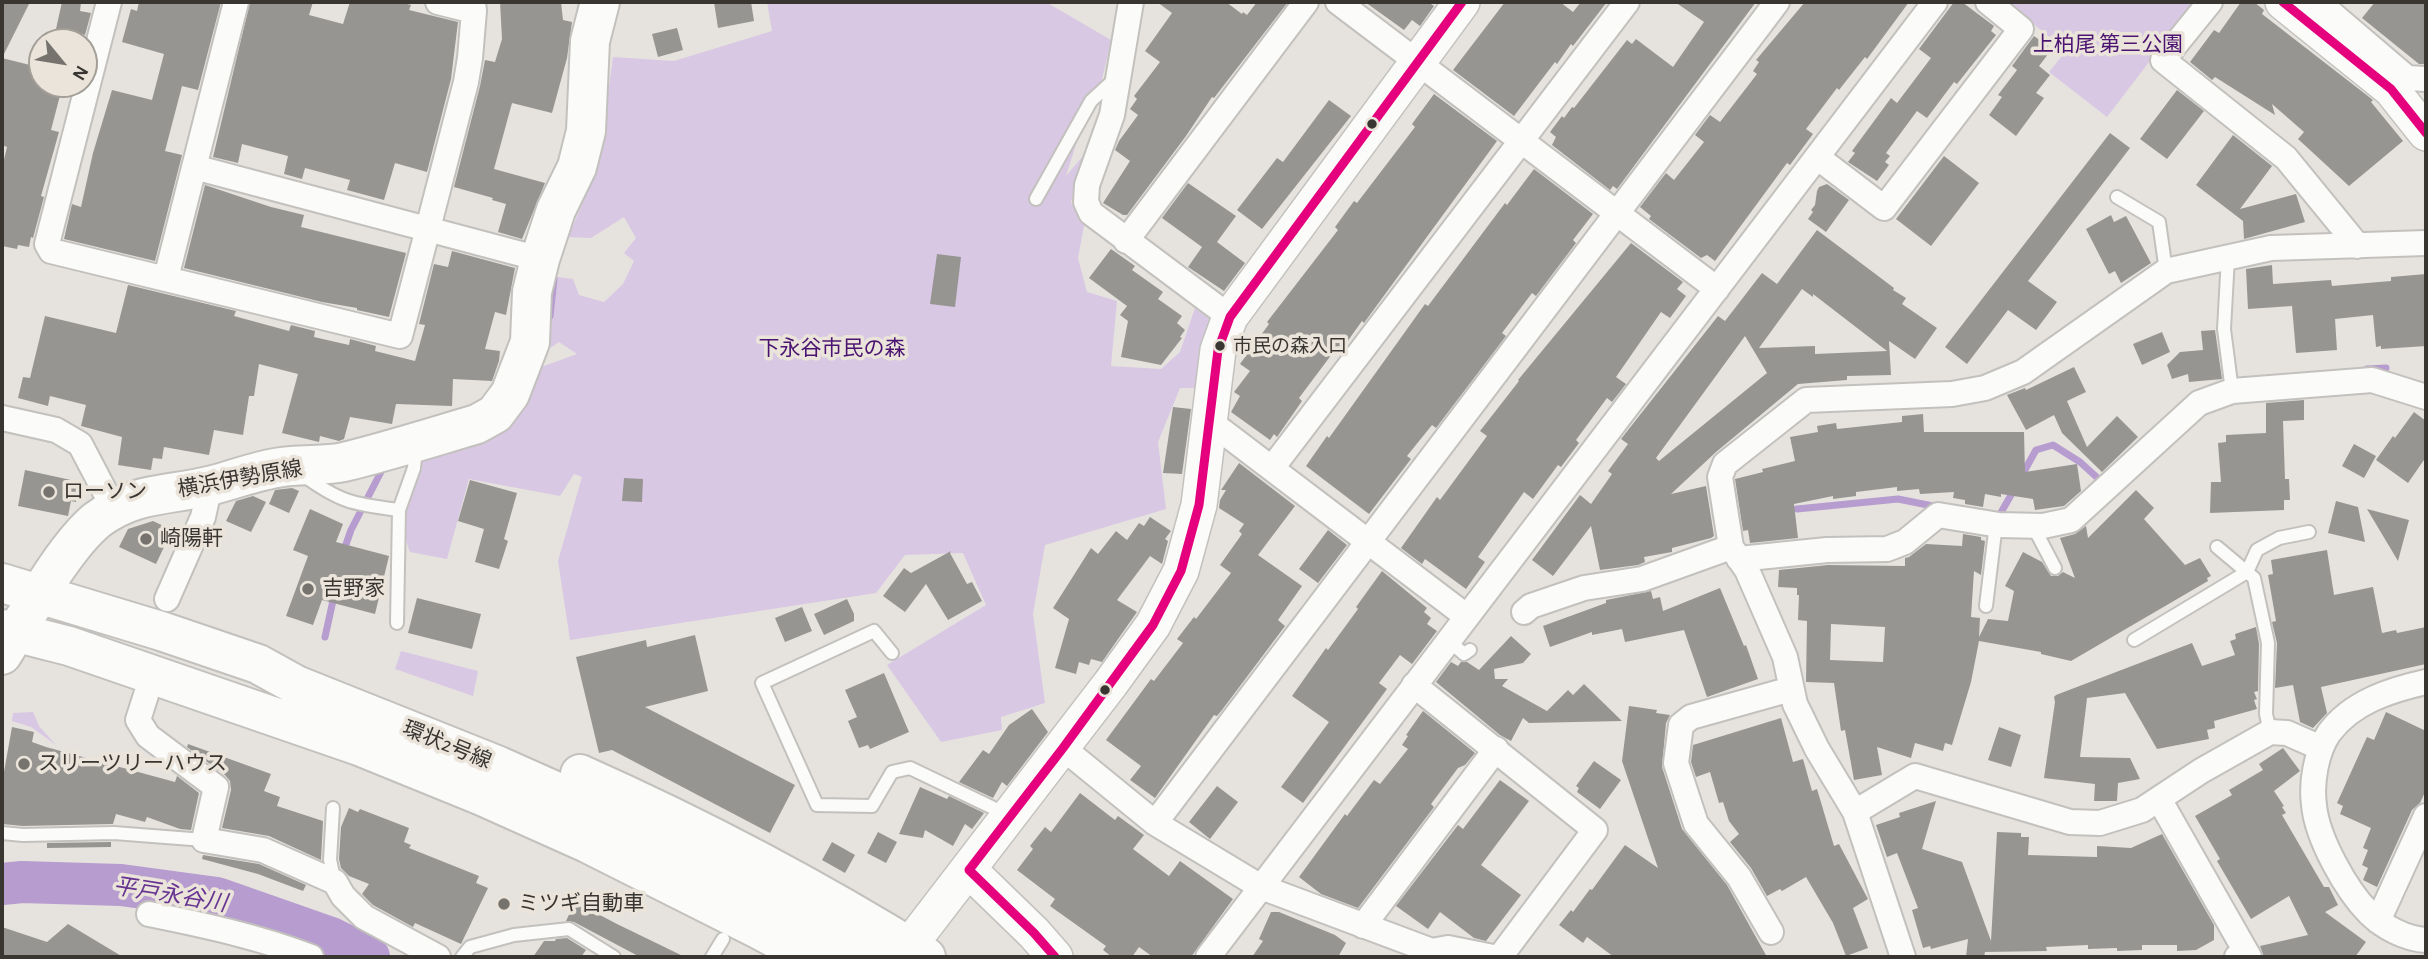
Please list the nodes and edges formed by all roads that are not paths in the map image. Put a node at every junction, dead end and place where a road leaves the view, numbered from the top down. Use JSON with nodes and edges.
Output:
{"nodes":[{"id":1,"x":109,"y":2,"type":"edge"},
{"id":2,"x":236,"y":2,"type":"edge"},
{"id":3,"x":438,"y":2,"type":"edge"},
{"id":4,"x":600,"y":2,"type":"edge"},
{"id":5,"x":1131,"y":2,"type":"edge"},
{"id":6,"x":1306,"y":2,"type":"edge"},
{"id":7,"x":1338,"y":2,"type":"edge"},
{"id":8,"x":1461,"y":2,"type":"edge"},
{"id":9,"x":1627,"y":2,"type":"edge"},
{"id":10,"x":1777,"y":2,"type":"edge"},
{"id":11,"x":1935,"y":2,"type":"edge"},
{"id":12,"x":1988,"y":2,"type":"edge"},
{"id":13,"x":2210,"y":2,"type":"edge"},
{"id":14,"x":2283,"y":2,"type":"edge"},
{"id":15,"x":2318,"y":2,"type":"edge"},
{"id":16,"x":473,"y":6,"type":"edge"},
{"id":17,"x":1416,"y":61,"type":"junction"},
{"id":18,"x":1119,"y":75,"type":"junction"},
{"id":19,"x":2426,"y":79,"type":"edge"},
{"id":20,"x":2426,"y":133,"type":"edge"},
{"id":21,"x":1521,"y":141,"type":"junction"},
{"id":22,"x":1817,"y":157,"type":"junction"},
{"id":23,"x":194,"y":167,"type":"junction"},
{"id":24,"x":2117,"y":197,"type":"dead end"},
{"id":25,"x":1036,"y":199,"type":"dead end"},
{"id":26,"x":1617,"y":214,"type":"junction"},
{"id":27,"x":428,"y":230,"type":"junction"},
{"id":28,"x":1126,"y":240,"type":"junction"},
{"id":29,"x":2426,"y":243,"type":"edge"},
{"id":30,"x":2357,"y":246,"type":"junction"},
{"id":31,"x":2228,"y":257,"type":"junction"},
{"id":32,"x":540,"y":259,"type":"junction"},
{"id":33,"x":2166,"y":271,"type":"junction"},
{"id":34,"x":166,"y":278,"type":"junction"},
{"id":35,"x":1717,"y":289,"type":"junction"},
{"id":36,"x":1230,"y":317,"type":"junction"},
{"id":37,"x":2232,"y":391,"type":"junction"},
{"id":38,"x":2426,"y":397,"type":"edge"},
{"id":39,"x":2,"y":418,"type":"edge"},
{"id":40,"x":1209,"y":429,"type":"junction"},
{"id":41,"x":416,"y":441,"type":"junction"},
{"id":42,"x":289,"y":466,"type":"junction"},
{"id":43,"x":1272,"y":468,"type":"junction"},
{"id":44,"x":210,"y":485,"type":"junction"},
{"id":45,"x":114,"y":509,"type":"junction"},
{"id":46,"x":399,"y":510,"type":"junction"},
{"id":47,"x":1996,"y":524,"type":"junction"},
{"id":48,"x":2033,"y":526,"type":"junction"},
{"id":49,"x":2309,"y":532,"type":"dead end"},
{"id":50,"x":1368,"y":541,"type":"junction"},
{"id":51,"x":2217,"y":547,"type":"dead end"},
{"id":52,"x":1735,"y":553,"type":"junction"},
{"id":53,"x":2055,"y":568,"type":"dead end"},
{"id":54,"x":2247,"y":572,"type":"junction"},
{"id":55,"x":2,"y":583,"type":"edge"},
{"id":56,"x":41,"y":594,"type":"junction"},
{"id":57,"x":167,"y":599,"type":"dead end"},
{"id":58,"x":1986,"y":606,"type":"dead end"},
{"id":59,"x":1524,"y":611,"type":"dead end"},
{"id":60,"x":1466,"y":616,"type":"junction"},
{"id":61,"x":397,"y":623,"type":"dead end"},
{"id":62,"x":1448,"y":640,"type":"junction"},
{"id":63,"x":2134,"y":640,"type":"dead end"},
{"id":64,"x":5,"y":643,"type":"edge"},
{"id":65,"x":1471,"y":650,"type":"dead end"},
{"id":66,"x":892,"y":653,"type":"dead end"},
{"id":67,"x":258,"y":664,"type":"junction"},
{"id":68,"x":2426,"y":682,"type":"edge"},
{"id":69,"x":1414,"y":685,"type":"junction"},
{"id":70,"x":1791,"y":689,"type":"junction"},
{"id":71,"x":146,"y":695,"type":"junction"},
{"id":72,"x":2270,"y":732,"type":"junction"},
{"id":73,"x":1063,"y":748,"type":"junction"},
{"id":74,"x":2321,"y":748,"type":"junction"},
{"id":75,"x":1496,"y":750,"type":"junction"},
{"id":76,"x":2159,"y":799,"type":"junction"},
{"id":77,"x":333,"y":808,"type":"dead end"},
{"id":78,"x":1854,"y":813,"type":"junction"},
{"id":79,"x":1010,"y":816,"type":"junction"},
{"id":80,"x":2426,"y":816,"type":"edge"},
{"id":81,"x":1156,"y":823,"type":"junction"},
{"id":82,"x":2,"y":833,"type":"edge"},
{"id":83,"x":204,"y":840,"type":"junction"},
{"id":84,"x":969,"y":870,"type":"junction"},
{"id":85,"x":335,"y":882,"type":"junction"},
{"id":86,"x":1261,"y":887,"type":"junction"},
{"id":87,"x":149,"y":914,"type":"dead end"},
{"id":88,"x":2378,"y":920,"type":"junction"},
{"id":89,"x":1363,"y":926,"type":"junction"},
{"id":90,"x":1770,"y":932,"type":"dead end"},
{"id":91,"x":2426,"y":940,"type":"edge"},
{"id":92,"x":730,"y":951,"type":"edge"},
{"id":93,"x":841,"y":951,"type":"edge"},
{"id":94,"x":918,"y":952,"type":"edge"},
{"id":95,"x":1431,"y":954,"type":"edge"},
{"id":96,"x":311,"y":957,"type":"edge"},
{"id":97,"x":438,"y":957,"type":"edge"},
{"id":98,"x":462,"y":957,"type":"edge"},
{"id":99,"x":614,"y":957,"type":"edge"},
{"id":100,"x":1055,"y":957,"type":"edge"},
{"id":101,"x":1208,"y":957,"type":"edge"},
{"id":102,"x":1493,"y":957,"type":"edge"},
{"id":103,"x":1500,"y":957,"type":"edge"},
{"id":104,"x":1903,"y":957,"type":"edge"},
{"id":105,"x":2237,"y":957,"type":"edge"}],
"edges":[{"from":1,"to":34,"type":"street"},
{"from":2,"to":23,"type":"street"},
{"from":3,"to":16,"type":"street"},
{"from":4,"to":32,"type":"main road"},
{"from":5,"to":18,"type":"street"},
{"from":6,"to":28,"type":"street"},
{"from":7,"to":17,"type":"street"},
{"from":8,"to":17,"type":"street"},
{"from":9,"to":21,"type":"street"},
{"from":10,"to":26,"type":"street"},
{"from":11,"to":22,"type":"street"},
{"from":12,"to":22,"type":"street"},
{"from":13,"to":30,"type":"street"},
{"from":14,"to":20,"type":"street"},
{"from":15,"to":19,"type":"street"},
{"from":16,"to":27,"type":"street"},
{"from":17,"to":21,"type":"street"},
{"from":17,"to":36,"type":"street"},
{"from":18,"to":25,"type":"lane"},
{"from":18,"to":28,"type":"street"},
{"from":21,"to":26,"type":"street"},
{"from":21,"to":43,"type":"street"},
{"from":22,"to":35,"type":"street"},
{"from":23,"to":27,"type":"street"},
{"from":23,"to":34,"type":"street"},
{"from":24,"to":33,"type":"lane"},
{"from":26,"to":35,"type":"street"},
{"from":26,"to":50,"type":"street"},
{"from":27,"to":32,"type":"street"},
{"from":27,"to":34,"type":"street"},
{"from":28,"to":36,"type":"street"},
{"from":29,"to":30,"type":"street"},
{"from":30,"to":31,"type":"street"},
{"from":31,"to":33,"type":"street"},
{"from":31,"to":37,"type":"lane"},
{"from":32,"to":41,"type":"main road","name":"横浜伊勢原線"},
{"from":33,"to":52,"type":"street"},
{"from":35,"to":60,"type":"street"},
{"from":36,"to":40,"type":"street"},
{"from":37,"to":38,"type":"street"},
{"from":37,"to":48,"type":"street"},
{"from":39,"to":45,"type":"street"},
{"from":40,"to":43,"type":"street"},
{"from":40,"to":73,"type":"street"},
{"from":41,"to":42,"type":"main road","name":"横浜伊勢原線"},
{"from":41,"to":46,"type":"lane"},
{"from":42,"to":44,"type":"main road","name":"横浜伊勢原線"},
{"from":42,"to":46,"type":"lane"},
{"from":43,"to":50,"type":"street"},
{"from":44,"to":45,"type":"main road","name":"横浜伊勢原線"},
{"from":44,"to":57,"type":"street"},
{"from":45,"to":56,"type":"main road","name":"横浜伊勢原線"},
{"from":46,"to":61,"type":"lane"},
{"from":47,"to":48,"type":"street"},
{"from":47,"to":52,"type":"street"},
{"from":47,"to":58,"type":"lane"},
{"from":48,"to":53,"type":"lane"},
{"from":49,"to":54,"type":"lane"},
{"from":50,"to":60,"type":"street"},
{"from":50,"to":81,"type":"street"},
{"from":51,"to":54,"type":"lane"},
{"from":52,"to":59,"type":"street"},
{"from":52,"to":70,"type":"street"},
{"from":54,"to":63,"type":"lane"},
{"from":54,"to":72,"type":"lane"},
{"from":55,"to":56,"type":"main road","name":"環状2号線"},
{"from":56,"to":64,"type":"main road","name":"横浜伊勢原線"},
{"from":56,"to":67,"type":"main road","name":"環状2号線"},
{"from":60,"to":62,"type":"street"},
{"from":62,"to":65,"type":"lane"},
{"from":62,"to":69,"type":"street"},
{"from":64,"to":71,"type":"main road"},
{"from":64,"to":93,"type":"main road","name":"環状2号線"},
{"from":66,"to":79,"type":"lane"},
{"from":67,"to":93,"type":"main road","name":"環状2号線"},
{"from":67,"to":94,"type":"main road"},
{"from":68,"to":74,"type":"street"},
{"from":69,"to":75,"type":"street"},
{"from":69,"to":86,"type":"street"},
{"from":70,"to":78,"type":"street"},
{"from":70,"to":90,"type":"street"},
{"from":71,"to":83,"type":"street"},
{"from":71,"to":92,"type":"main road"},
{"from":72,"to":74,"type":"street"},
{"from":72,"to":76,"type":"street"},
{"from":73,"to":79,"type":"street"},
{"from":73,"to":81,"type":"street"},
{"from":74,"to":88,"type":"street"},
{"from":75,"to":89,"type":"street"},
{"from":75,"to":103,"type":"street"},
{"from":76,"to":78,"type":"street"},
{"from":76,"to":105,"type":"street"},
{"from":77,"to":85,"type":"lane"},
{"from":78,"to":104,"type":"street"},
{"from":79,"to":84,"type":"street"},
{"from":80,"to":88,"type":"street"},
{"from":81,"to":86,"type":"street"},
{"from":82,"to":83,"type":"lane"},
{"from":83,"to":85,"type":"street"},
{"from":84,"to":94,"type":"street"},
{"from":84,"to":100,"type":"street"},
{"from":85,"to":97,"type":"street"},
{"from":86,"to":89,"type":"street"},
{"from":86,"to":101,"type":"street"},
{"from":87,"to":96,"type":"street"},
{"from":88,"to":91,"type":"street"},
{"from":89,"to":95,"type":"street"},
{"from":95,"to":102,"type":"street"},
{"from":98,"to":99,"type":"lane"}]}
